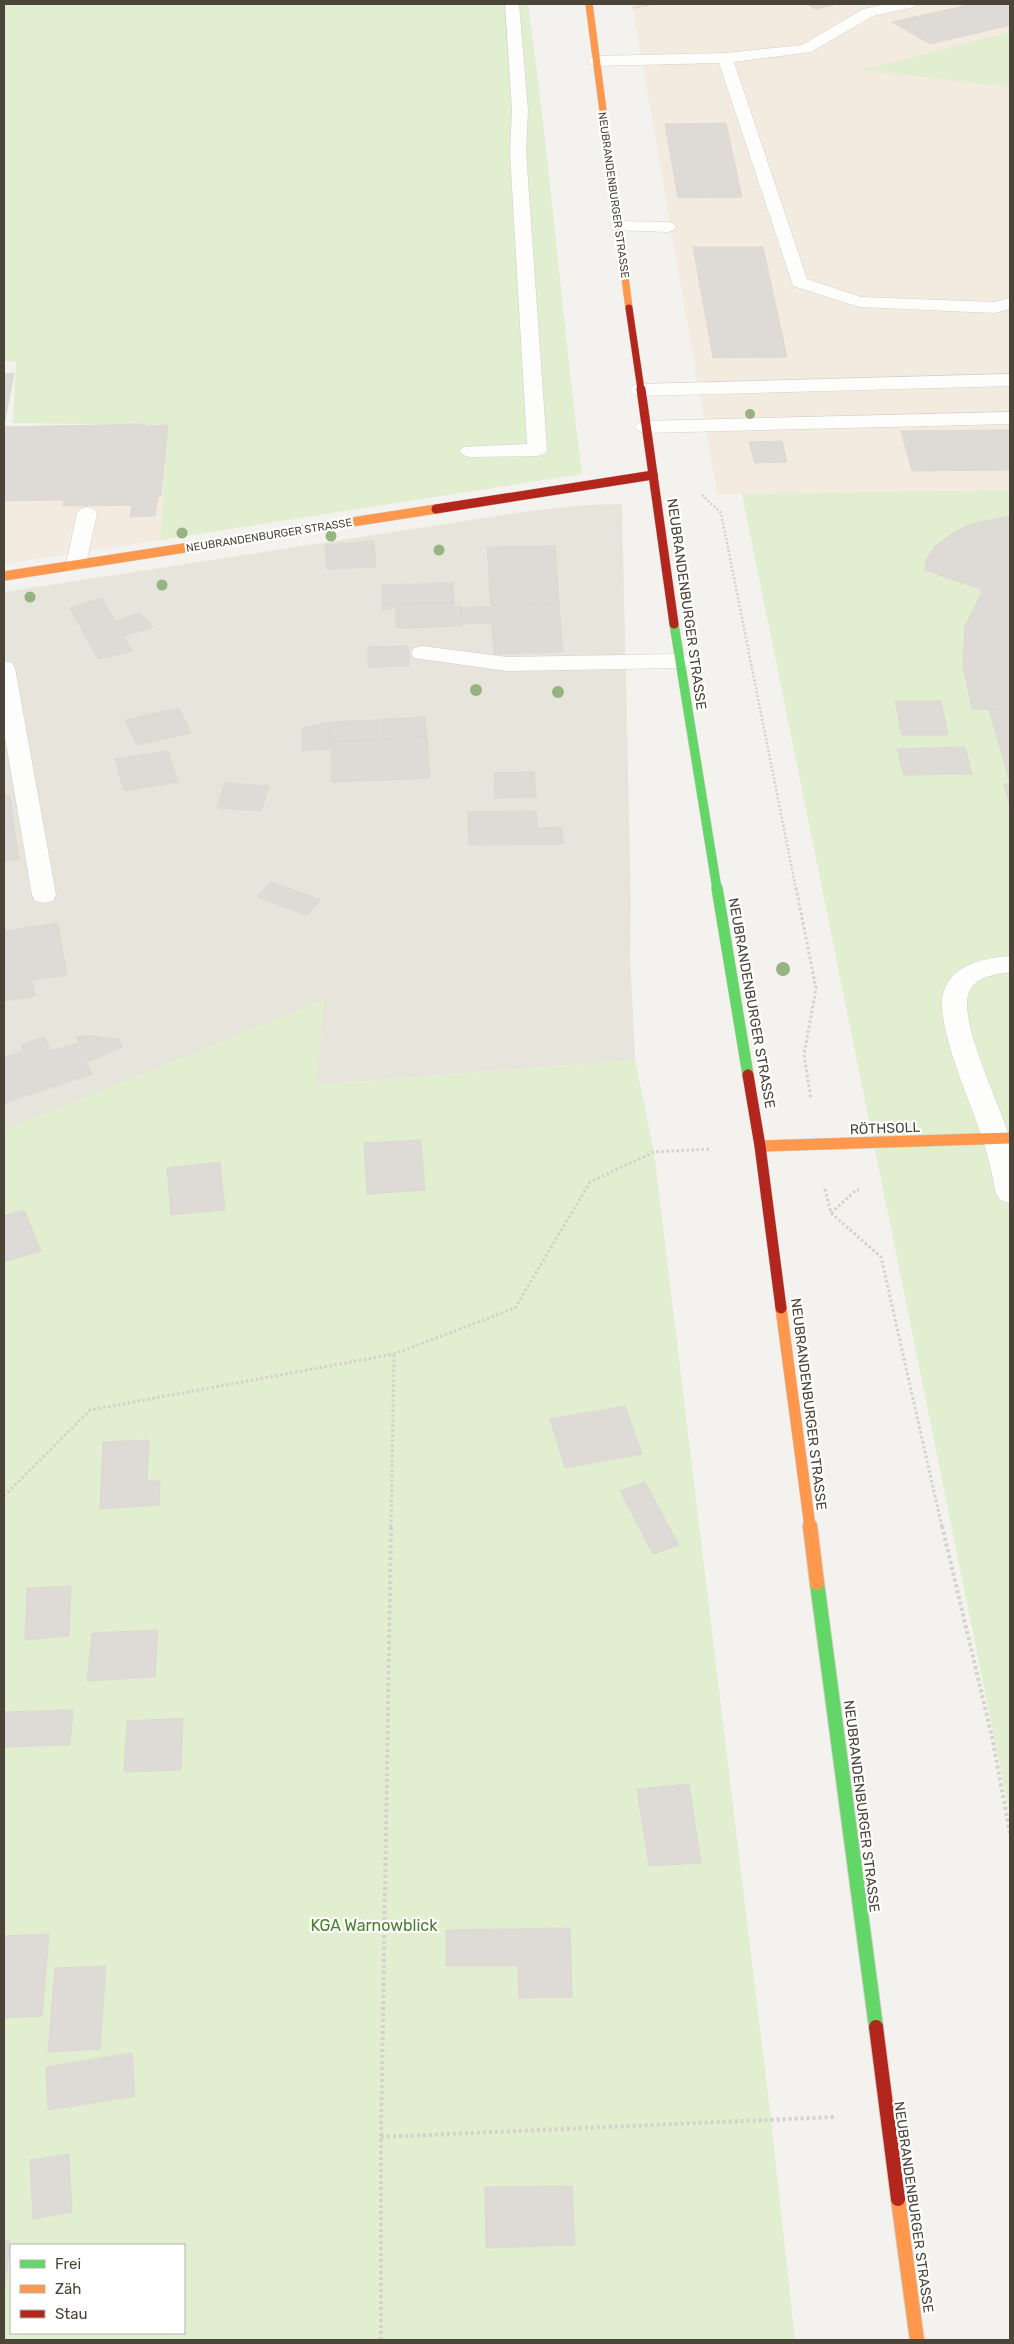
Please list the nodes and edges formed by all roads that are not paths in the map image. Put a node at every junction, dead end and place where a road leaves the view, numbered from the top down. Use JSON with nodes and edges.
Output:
{"nodes":[{"id":1,"x":512,"y":4,"type":"edge"},
{"id":2,"x":589,"y":4,"type":"edge"},
{"id":3,"x":909,"y":4,"type":"edge"},
{"id":4,"x":725,"y":58,"type":"junction"},
{"id":5,"x":596,"y":61,"type":"junction"},
{"id":6,"x":619,"y":226,"type":"junction"},
{"id":7,"x":667,"y":226,"type":"dead end"},
{"id":8,"x":1010,"y":304,"type":"edge"},
{"id":9,"x":1010,"y":380,"type":"edge"},
{"id":10,"x":640,"y":390,"type":"junction"},
{"id":11,"x":1010,"y":418,"type":"edge"},
{"id":12,"x":645,"y":427,"type":"junction"},
{"id":13,"x":470,"y":451,"type":"dead end"},
{"id":14,"x":653,"y":475,"type":"junction"},
{"id":15,"x":87,"y":513,"type":"dead end"},
{"id":16,"x":76,"y":564,"type":"junction"},
{"id":17,"x":4,"y":576,"type":"edge"},
{"id":18,"x":422,"y":653,"type":"dead end"},
{"id":19,"x":679,"y":661,"type":"junction"},
{"id":20,"x":4,"y":668,"type":"edge"},
{"id":21,"x":44,"y":895,"type":"dead end"},
{"id":22,"x":1010,"y":964,"type":"edge"},
{"id":23,"x":1003,"y":1139,"type":"edge"},
{"id":24,"x":760,"y":1146,"type":"junction"},
{"id":25,"x":1010,"y":1193,"type":"edge"},
{"id":26,"x":917,"y":2340,"type":"edge"}],
"edges":[{"from":1,"to":13,"type":"street"},
{"from":2,"to":5,"type":"main road","name":"NEUBRANDENBURGER STRASSE"},
{"from":3,"to":4,"type":"street"},
{"from":4,"to":5,"type":"street"},
{"from":4,"to":8,"type":"street"},
{"from":5,"to":6,"type":"main road","name":"NEUBRANDENBURGER STRASSE"},
{"from":6,"to":7,"type":"street"},
{"from":6,"to":10,"type":"main road","name":"NEUBRANDENBURGER STRASSE"},
{"from":9,"to":10,"type":"street"},
{"from":10,"to":12,"type":"main road","name":"NEUBRANDENBURGER STRASSE"},
{"from":11,"to":12,"type":"street"},
{"from":12,"to":14,"type":"main road","name":"NEUBRANDENBURGER STRASSE"},
{"from":14,"to":16,"type":"main road","name":"NEUBRANDENBURGER STRASSE"},
{"from":14,"to":19,"type":"main road","name":"NEUBRANDENBURGER STRASSE"},
{"from":15,"to":16,"type":"street"},
{"from":16,"to":17,"type":"main road","name":"NEUBRANDENBURGER STRASSE"},
{"from":18,"to":19,"type":"street"},
{"from":19,"to":24,"type":"main road","name":"NEUBRANDENBURGER STRASSE"},
{"from":20,"to":21,"type":"street"},
{"from":22,"to":23,"type":"street"},
{"from":23,"to":24,"type":"main road","name":"RÖTHSOLL"},
{"from":23,"to":25,"type":"street"},
{"from":24,"to":26,"type":"main road","name":"NEUBRANDENBURGER STRASSE"}]}
